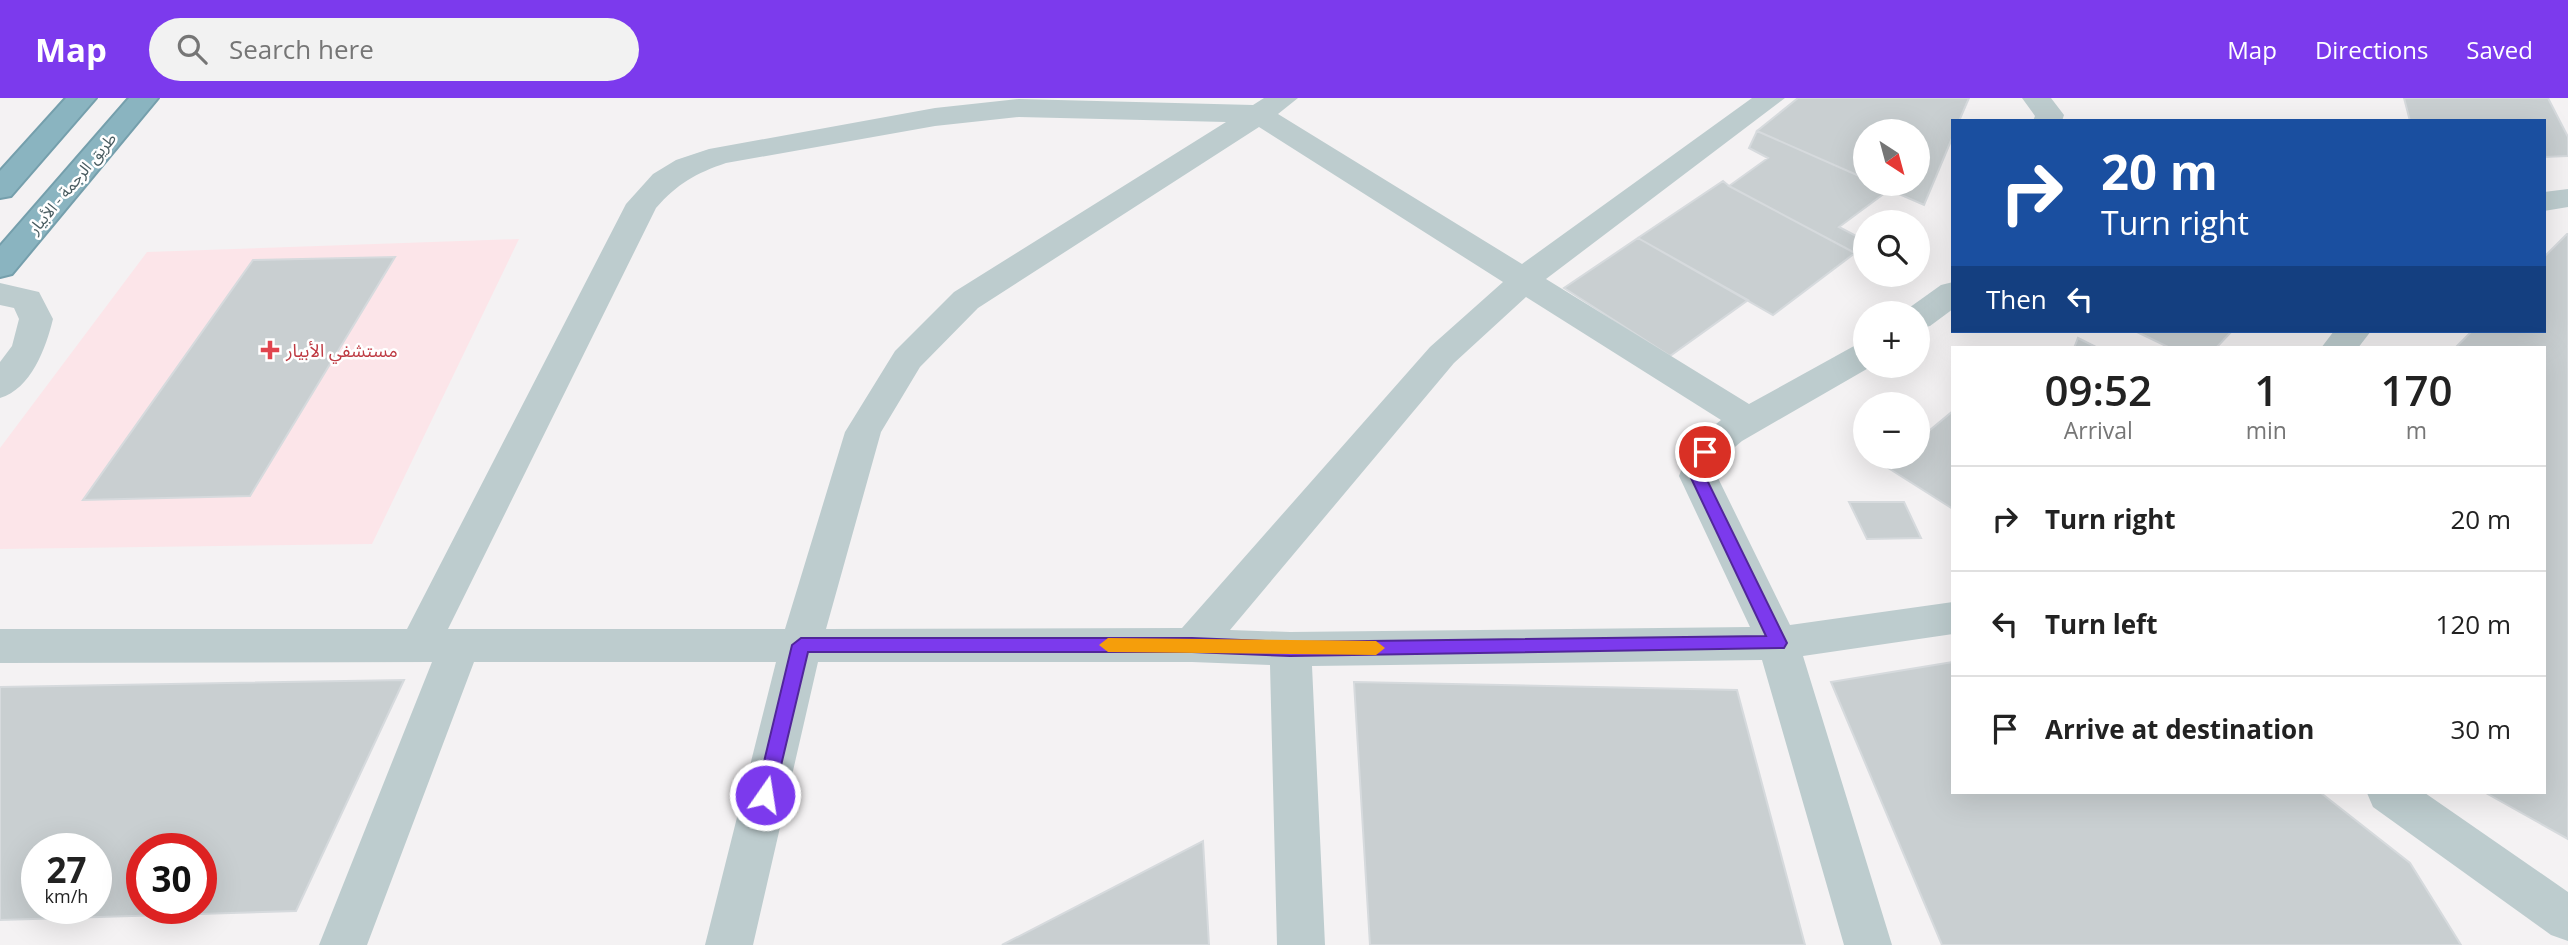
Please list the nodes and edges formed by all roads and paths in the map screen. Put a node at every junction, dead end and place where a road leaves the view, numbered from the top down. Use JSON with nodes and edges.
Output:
{"nodes":[{"id":1,"x":82,"y":98,"type":"edge"},
{"id":2,"x":144,"y":98,"type":"edge"},
{"id":3,"x":1772,"y":98,"type":"edge"},
{"id":4,"x":2036,"y":98,"type":"edge"},
{"id":5,"x":1271,"y":106,"type":"edge"},
{"id":6,"x":2048,"y":119,"type":"edge"},
{"id":7,"x":0,"y":189,"type":"edge"},
{"id":8,"x":2568,"y":198,"type":"edge"},
{"id":9,"x":2546,"y":202,"type":"edge"},
{"id":10,"x":0,"y":267,"type":"edge"},
{"id":11,"x":1525,"y":282,"type":"junction"},
{"id":12,"x":0,"y":294,"type":"edge"},
{"id":13,"x":1951,"y":294,"type":"edge"},
{"id":14,"x":1930,"y":309,"type":"edge"},
{"id":15,"x":2352,"y":333,"type":"edge"},
{"id":16,"x":2340,"y":346,"type":"edge"},
{"id":17,"x":1853,"y":361,"type":"edge"},
{"id":18,"x":0,"y":386,"type":"edge"},
{"id":19,"x":1749,"y":421,"type":"junction"},
{"id":20,"x":1951,"y":618,"type":"edge"},
{"id":21,"x":1778,"y":643,"type":"junction"},
{"id":22,"x":801,"y":645,"type":"junction"},
{"id":23,"x":1192,"y":645,"type":"junction"},
{"id":24,"x":0,"y":646,"type":"edge"},
{"id":25,"x":439,"y":647,"type":"junction"},
{"id":26,"x":1290,"y":649,"type":"junction"},
{"id":27,"x":2390,"y":794,"type":"edge"},
{"id":28,"x":2568,"y":919,"type":"edge"},
{"id":29,"x":343,"y":945,"type":"edge"},
{"id":30,"x":729,"y":945,"type":"edge"},
{"id":31,"x":1301,"y":945,"type":"edge"},
{"id":32,"x":1868,"y":945,"type":"edge"}],
"edges":[{"from":1,"to":7,"type":"highway"},
{"from":2,"to":10,"type":"highway","name":"طريق الرجمة - الأبيار"},
{"from":3,"to":11,"type":"street"},
{"from":4,"to":6,"type":"street"},
{"from":5,"to":11,"type":"street"},
{"from":5,"to":22,"type":"street"},
{"from":5,"to":25,"type":"street"},
{"from":8,"to":9,"type":"street"},
{"from":11,"to":19,"type":"street"},
{"from":11,"to":23,"type":"street"},
{"from":12,"to":18,"type":"street"},
{"from":13,"to":14,"type":"street"},
{"from":15,"to":16,"type":"street"},
{"from":17,"to":19,"type":"street"},
{"from":19,"to":21,"type":"street"},
{"from":20,"to":21,"type":"street"},
{"from":21,"to":26,"type":"street"},
{"from":21,"to":32,"type":"street"},
{"from":22,"to":23,"type":"street"},
{"from":22,"to":25,"type":"street"},
{"from":22,"to":30,"type":"street"},
{"from":23,"to":26,"type":"street"},
{"from":24,"to":25,"type":"street"},
{"from":25,"to":29,"type":"street"},
{"from":26,"to":31,"type":"street"},
{"from":27,"to":28,"type":"street"}]}
